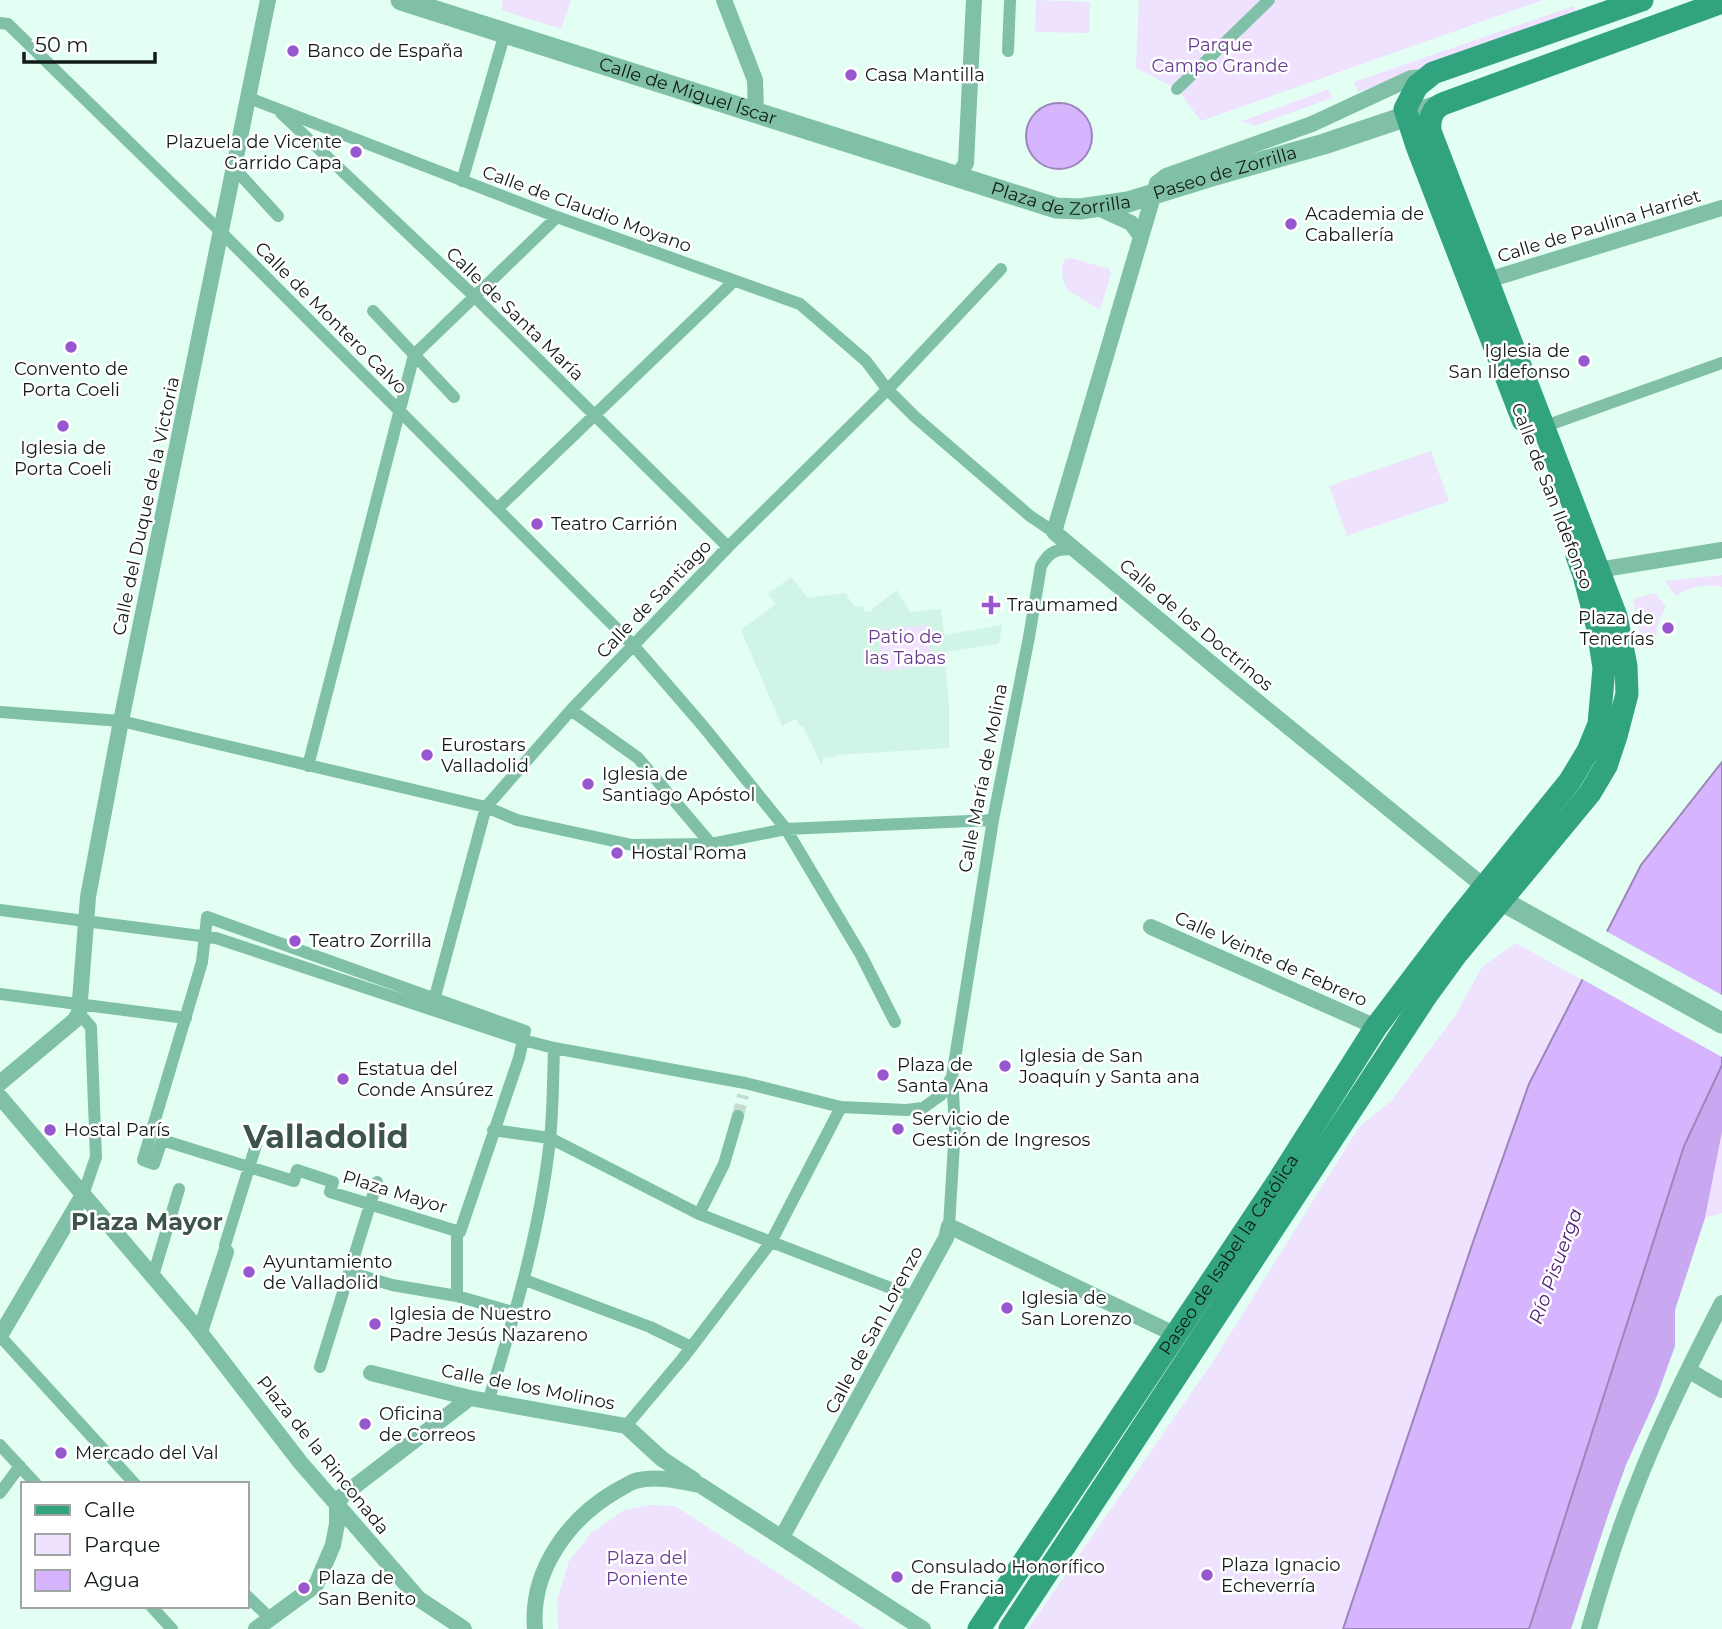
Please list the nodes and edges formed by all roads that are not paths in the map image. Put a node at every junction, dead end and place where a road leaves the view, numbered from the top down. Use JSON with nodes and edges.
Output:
{"nodes":[{"id":1,"x":268,"y":0,"type":"edge"},
{"id":2,"x":401,"y":0,"type":"edge"},
{"id":3,"x":724,"y":0,"type":"edge"},
{"id":4,"x":974,"y":0,"type":"edge"},
{"id":5,"x":1010,"y":0,"type":"edge"},
{"id":6,"x":1269,"y":0,"type":"edge"},
{"id":7,"x":1642,"y":0,"type":"edge"},
{"id":8,"x":1722,"y":2,"type":"edge"},
{"id":9,"x":0,"y":23,"type":"edge"},
{"id":10,"x":505,"y":33,"type":"junction"},
{"id":11,"x":1008,"y":51,"type":"dead end"},
{"id":12,"x":1426,"y":76,"type":"junction"},
{"id":13,"x":1177,"y":89,"type":"dead end"},
{"id":14,"x":249,"y":98,"type":"junction"},
{"id":15,"x":1437,"y":107,"type":"junction"},
{"id":16,"x":276,"y":108,"type":"junction"},
{"id":17,"x":755,"y":112,"type":"junction"},
{"id":18,"x":1405,"y":116,"type":"junction"},
{"id":19,"x":235,"y":169,"type":"junction"},
{"id":20,"x":966,"y":178,"type":"junction"},
{"id":21,"x":462,"y":181,"type":"junction"},
{"id":22,"x":1151,"y":195,"type":"junction"},
{"id":23,"x":1096,"y":207,"type":"junction"},
{"id":24,"x":1722,"y":208,"type":"edge"},
{"id":25,"x":278,"y":216,"type":"dead end"},
{"id":26,"x":557,"y":218,"type":"junction"},
{"id":27,"x":222,"y":233,"type":"junction"},
{"id":28,"x":1140,"y":235,"type":"junction"},
{"id":29,"x":1001,"y":270,"type":"dead end"},
{"id":30,"x":1488,"y":280,"type":"junction"},
{"id":31,"x":733,"y":282,"type":"junction"},
{"id":32,"x":474,"y":296,"type":"junction"},
{"id":33,"x":373,"y":312,"type":"dead end"},
{"id":34,"x":414,"y":355,"type":"junction"},
{"id":35,"x":1722,"y":363,"type":"edge"},
{"id":36,"x":887,"y":389,"type":"junction"},
{"id":37,"x":454,"y":397,"type":"dead end"},
{"id":38,"x":400,"y":412,"type":"junction"},
{"id":39,"x":594,"y":415,"type":"junction"},
{"id":40,"x":1554,"y":423,"type":"dead end"},
{"id":41,"x":497,"y":509,"type":"junction"},
{"id":42,"x":1054,"y":532,"type":"junction"},
{"id":43,"x":729,"y":547,"type":"junction"},
{"id":44,"x":1075,"y":549,"type":"junction"},
{"id":45,"x":1722,"y":550,"type":"edge"},
{"id":46,"x":1598,"y":570,"type":"junction"},
{"id":47,"x":1592,"y":606,"type":"junction"},
{"id":48,"x":633,"y":645,"type":"junction"},
{"id":49,"x":570,"y":710,"type":"junction"},
{"id":50,"x":0,"y":712,"type":"edge"},
{"id":51,"x":121,"y":721,"type":"junction"},
{"id":52,"x":308,"y":766,"type":"junction"},
{"id":53,"x":486,"y":807,"type":"junction"},
{"id":54,"x":993,"y":820,"type":"junction"},
{"id":55,"x":786,"y":829,"type":"junction"},
{"id":56,"x":711,"y":844,"type":"junction"},
{"id":57,"x":1493,"y":894,"type":"junction"},
{"id":58,"x":0,"y":910,"type":"edge"},
{"id":59,"x":85,"y":922,"type":"junction"},
{"id":60,"x":1151,"y":926,"type":"dead end"},
{"id":61,"x":205,"y":936,"type":"junction"},
{"id":62,"x":0,"y":994,"type":"edge"},
{"id":63,"x":434,"y":998,"type":"junction"},
{"id":64,"x":80,"y":1008,"type":"junction"},
{"id":65,"x":431,"y":1011,"type":"junction"},
{"id":66,"x":186,"y":1018,"type":"junction"},
{"id":67,"x":895,"y":1022,"type":"dead end"},
{"id":68,"x":1722,"y":1023,"type":"edge"},
{"id":69,"x":1376,"y":1027,"type":"junction"},
{"id":70,"x":523,"y":1040,"type":"junction"},
{"id":71,"x":554,"y":1048,"type":"junction"},
{"id":72,"x":952,"y":1077,"type":"junction"},
{"id":73,"x":0,"y":1083,"type":"edge"},
{"id":74,"x":5,"y":1103,"type":"edge"},
{"id":75,"x":841,"y":1107,"type":"junction"},
{"id":76,"x":738,"y":1116,"type":"tunnel mouth"},
{"id":77,"x":493,"y":1130,"type":"junction"},
{"id":78,"x":550,"y":1138,"type":"junction"},
{"id":79,"x":256,"y":1145,"type":"dead end"},
{"id":80,"x":249,"y":1166,"type":"junction"},
{"id":81,"x":377,"y":1182,"type":"dead end"},
{"id":82,"x":179,"y":1189,"type":"dead end"},
{"id":83,"x":83,"y":1195,"type":"junction"},
{"id":84,"x":370,"y":1204,"type":"junction"},
{"id":85,"x":703,"y":1216,"type":"junction"},
{"id":86,"x":949,"y":1226,"type":"junction"},
{"id":87,"x":457,"y":1230,"type":"junction"},
{"id":88,"x":771,"y":1242,"type":"junction"},
{"id":89,"x":226,"y":1252,"type":"joint"},
{"id":90,"x":349,"y":1272,"type":"junction"},
{"id":91,"x":153,"y":1276,"type":"junction"},
{"id":92,"x":525,"y":1280,"type":"junction"},
{"id":93,"x":457,"y":1296,"type":"junction"},
{"id":94,"x":914,"y":1297,"type":"junction"},
{"id":95,"x":1722,"y":1303,"type":"edge"},
{"id":96,"x":516,"y":1312,"type":"junction"},
{"id":97,"x":200,"y":1332,"type":"junction"},
{"id":98,"x":1174,"y":1334,"type":"junction"},
{"id":99,"x":0,"y":1336,"type":"edge"},
{"id":100,"x":691,"y":1347,"type":"junction"},
{"id":101,"x":320,"y":1367,"type":"dead end"},
{"id":102,"x":1688,"y":1370,"type":"junction"},
{"id":103,"x":371,"y":1373,"type":"dead end"},
{"id":104,"x":1722,"y":1390,"type":"edge"},
{"id":105,"x":470,"y":1398,"type":"junction"},
{"id":106,"x":488,"y":1402,"type":"junction"},
{"id":107,"x":626,"y":1426,"type":"junction"},
{"id":108,"x":0,"y":1445,"type":"edge"},
{"id":109,"x":20,"y":1466,"type":"junction"},
{"id":110,"x":34,"y":1482,"type":"edge"},
{"id":111,"x":133,"y":1482,"type":"edge"},
{"id":112,"x":700,"y":1485,"type":"junction"},
{"id":113,"x":0,"y":1493,"type":"edge"},
{"id":114,"x":337,"y":1505,"type":"junction"},
{"id":115,"x":782,"y":1537,"type":"junction"},
{"id":116,"x":248,"y":1596,"type":"edge"},
{"id":117,"x":152,"y":1608,"type":"edge"},
{"id":118,"x":270,"y":1618,"type":"junction"},
{"id":119,"x":172,"y":1629,"type":"edge"},
{"id":120,"x":256,"y":1629,"type":"edge"},
{"id":121,"x":464,"y":1629,"type":"edge"},
{"id":122,"x":535,"y":1629,"type":"edge"},
{"id":123,"x":923,"y":1629,"type":"edge"},
{"id":124,"x":979,"y":1629,"type":"edge"},
{"id":125,"x":1010,"y":1629,"type":"edge"},
{"id":126,"x":1589,"y":1629,"type":"edge"}],
"edges":[{"from":1,"to":14,"type":"street","name":"Calle del Duque de la Victoria"},
{"from":2,"to":10,"type":"street","name":"Calle de Miguel Íscar"},
{"from":3,"to":17,"type":"street"},
{"from":4,"to":20,"type":"street"},
{"from":5,"to":11,"type":"street"},
{"from":6,"to":13,"type":"street"},
{"from":7,"to":12,"type":"main road","name":"Paseo de Zorrilla"},
{"from":8,"to":15,"type":"main road","name":"Paseo de Zorrilla"},
{"from":9,"to":27,"type":"street","name":"Calle de Montero Calvo"},
{"from":10,"to":17,"type":"street","name":"Calle de Miguel Íscar"},
{"from":10,"to":21,"type":"street"},
{"from":12,"to":18,"type":"main road"},
{"from":12,"to":22,"type":"street","name":"Paseo de Zorrilla"},
{"from":14,"to":16,"type":"street","name":"Calle de Claudio Moyano"},
{"from":14,"to":19,"type":"street","name":"Calle del Duque de la Victoria"},
{"from":15,"to":18,"type":"street","name":"Paseo de Zorrilla"},
{"from":15,"to":30,"type":"main road","name":"Calle de San Ildefonso"},
{"from":16,"to":21,"type":"street","name":"Calle de Claudio Moyano"},
{"from":16,"to":32,"type":"street","name":"Calle de Santa María"},
{"from":17,"to":20,"type":"street","name":"Calle de Miguel Íscar"},
{"from":18,"to":22,"type":"street","name":"Paseo de Zorrilla"},
{"from":18,"to":47,"type":"main road","name":"Calle de San Ildefonso"},
{"from":19,"to":25,"type":"street"},
{"from":19,"to":27,"type":"street","name":"Calle del Duque de la Victoria"},
{"from":20,"to":23,"type":"street","name":"Plaza de Zorrilla"},
{"from":21,"to":26,"type":"street","name":"Calle de Claudio Moyano"},
{"from":22,"to":23,"type":"street","name":"Plaza de Zorrilla"},
{"from":22,"to":28,"type":"street"},
{"from":23,"to":28,"type":"street"},
{"from":24,"to":30,"type":"street","name":"Calle de Paulina Harriet"},
{"from":26,"to":31,"type":"street","name":"Calle de Claudio Moyano"},
{"from":26,"to":32,"type":"street"},
{"from":27,"to":38,"type":"street","name":"Calle de Montero Calvo"},
{"from":27,"to":51,"type":"street","name":"Calle del Duque de la Victoria"},
{"from":28,"to":42,"type":"street"},
{"from":29,"to":36,"type":"street","name":"Calle de Santiago"},
{"from":30,"to":46,"type":"main road","name":"Calle de San Ildefonso"},
{"from":31,"to":36,"type":"street","name":"Calle de Claudio Moyano"},
{"from":31,"to":39,"type":"street"},
{"from":32,"to":34,"type":"street"},
{"from":32,"to":39,"type":"street","name":"Calle de Santa María"},
{"from":33,"to":34,"type":"street"},
{"from":34,"to":37,"type":"street"},
{"from":34,"to":38,"type":"street"},
{"from":35,"to":40,"type":"street"},
{"from":36,"to":42,"type":"street","name":"Calle de los Doctrinos"},
{"from":36,"to":43,"type":"street","name":"Calle de Santiago"},
{"from":38,"to":41,"type":"street","name":"Calle de Montero Calvo"},
{"from":38,"to":52,"type":"street"},
{"from":39,"to":41,"type":"street"},
{"from":39,"to":43,"type":"street","name":"Calle de Santa María"},
{"from":41,"to":48,"type":"street","name":"Calle de Montero Calvo"},
{"from":42,"to":44,"type":"street","name":"Calle de los Doctrinos"},
{"from":43,"to":48,"type":"street","name":"Calle de Santiago"},
{"from":44,"to":54,"type":"street","name":"Calle María de Molina"},
{"from":44,"to":57,"type":"street","name":"Calle de los Doctrinos"},
{"from":45,"to":46,"type":"street"},
{"from":46,"to":47,"type":"street","name":"Calle de San Ildefonso"},
{"from":46,"to":57,"type":"main road","name":"Calle de San Ildefonso"},
{"from":47,"to":57,"type":"main road","name":"Calle de San Ildefonso"},
{"from":48,"to":49,"type":"street","name":"Calle de Santiago"},
{"from":48,"to":55,"type":"street","name":"Calle de Montero Calvo"},
{"from":49,"to":53,"type":"street","name":"Calle de Santiago"},
{"from":49,"to":56,"type":"street"},
{"from":50,"to":51,"type":"street"},
{"from":51,"to":52,"type":"street"},
{"from":51,"to":59,"type":"street","name":"Calle del Duque de la Victoria"},
{"from":52,"to":53,"type":"street"},
{"from":53,"to":56,"type":"street"},
{"from":53,"to":63,"type":"street","name":"Calle de Santiago"},
{"from":54,"to":55,"type":"street"},
{"from":54,"to":72,"type":"street","name":"Calle María de Molina"},
{"from":55,"to":56,"type":"street"},
{"from":55,"to":67,"type":"street","name":"Calle de Montero Calvo"},
{"from":57,"to":68,"type":"street"},
{"from":57,"to":69,"type":"main road","name":"Paseo de Isabel la Católica"},
{"from":57,"to":125,"type":"main road","name":"Paseo de Isabel la Católica"},
{"from":58,"to":59,"type":"street"},
{"from":59,"to":61,"type":"street"},
{"from":59,"to":64,"type":"street","name":"Calle del Duque de la Victoria"},
{"from":60,"to":69,"type":"street","name":"Calle Veinte de Febrero"},
{"from":61,"to":63,"type":"street"},
{"from":61,"to":65,"type":"street"},
{"from":61,"to":66,"type":"street","name":"Plaza Mayor"},
{"from":62,"to":64,"type":"street"},
{"from":63,"to":65,"type":"street","name":"Calle de Santiago"},
{"from":63,"to":70,"type":"street"},
{"from":64,"to":66,"type":"street"},
{"from":64,"to":73,"type":"street"},
{"from":64,"to":83,"type":"street"},
{"from":65,"to":70,"type":"street"},
{"from":66,"to":80,"type":"street","name":"Plaza Mayor"},
{"from":69,"to":98,"type":"main road","name":"Paseo de Isabel la Católica"},
{"from":70,"to":71,"type":"street"},
{"from":70,"to":77,"type":"street","name":"Plaza Mayor"},
{"from":71,"to":75,"type":"street"},
{"from":71,"to":78,"type":"street"},
{"from":72,"to":75,"type":"street"},
{"from":72,"to":86,"type":"street","name":"Calle de San Lorenzo"},
{"from":74,"to":83,"type":"street","name":"Plaza de la Rinconada"},
{"from":75,"to":88,"type":"street"},
{"from":76,"to":85,"type":"street"},
{"from":77,"to":78,"type":"street"},
{"from":77,"to":87,"type":"street","name":"Plaza Mayor"},
{"from":78,"to":85,"type":"street"},
{"from":78,"to":92,"type":"street"},
{"from":79,"to":80,"type":"street"},
{"from":80,"to":84,"type":"street","name":"Plaza Mayor"},
{"from":80,"to":89,"type":"street"},
{"from":81,"to":84,"type":"street"},
{"from":82,"to":91,"type":"street"},
{"from":83,"to":91,"type":"street","name":"Plaza de la Rinconada"},
{"from":83,"to":99,"type":"street"},
{"from":84,"to":87,"type":"street","name":"Plaza Mayor"},
{"from":84,"to":90,"type":"street"},
{"from":85,"to":88,"type":"street"},
{"from":86,"to":94,"type":"street","name":"Calle de San Lorenzo"},
{"from":86,"to":98,"type":"street"},
{"from":87,"to":93,"type":"street"},
{"from":88,"to":94,"type":"street"},
{"from":88,"to":100,"type":"street"},
{"from":89,"to":97,"type":"street"},
{"from":90,"to":93,"type":"street"},
{"from":90,"to":101,"type":"street"},
{"from":91,"to":97,"type":"street","name":"Plaza de la Rinconada"},
{"from":92,"to":96,"type":"street"},
{"from":92,"to":100,"type":"street"},
{"from":93,"to":96,"type":"street"},
{"from":94,"to":115,"type":"street","name":"Calle de San Lorenzo"},
{"from":95,"to":102,"type":"street"},
{"from":96,"to":106,"type":"street"},
{"from":97,"to":114,"type":"street","name":"Plaza de la Rinconada"},
{"from":98,"to":124,"type":"main road","name":"Paseo de Isabel la Católica"},
{"from":99,"to":111,"type":"street"},
{"from":100,"to":107,"type":"street"},
{"from":102,"to":104,"type":"street"},
{"from":102,"to":126,"type":"street"},
{"from":103,"to":105,"type":"street","name":"Calle de los Molinos"},
{"from":105,"to":106,"type":"street","name":"Calle de los Molinos"},
{"from":105,"to":114,"type":"street"},
{"from":106,"to":107,"type":"street","name":"Calle de los Molinos"},
{"from":107,"to":112,"type":"street","name":"Calle de los Molinos"},
{"from":108,"to":109,"type":"street"},
{"from":109,"to":110,"type":"street"},
{"from":109,"to":113,"type":"street"},
{"from":112,"to":115,"type":"street"},
{"from":112,"to":122,"type":"street"},
{"from":114,"to":118,"type":"street"},
{"from":114,"to":121,"type":"street","name":"Plaza de la Rinconada"},
{"from":115,"to":123,"type":"street"},
{"from":116,"to":118,"type":"street"},
{"from":117,"to":119,"type":"street"},
{"from":118,"to":120,"type":"street"}]}
